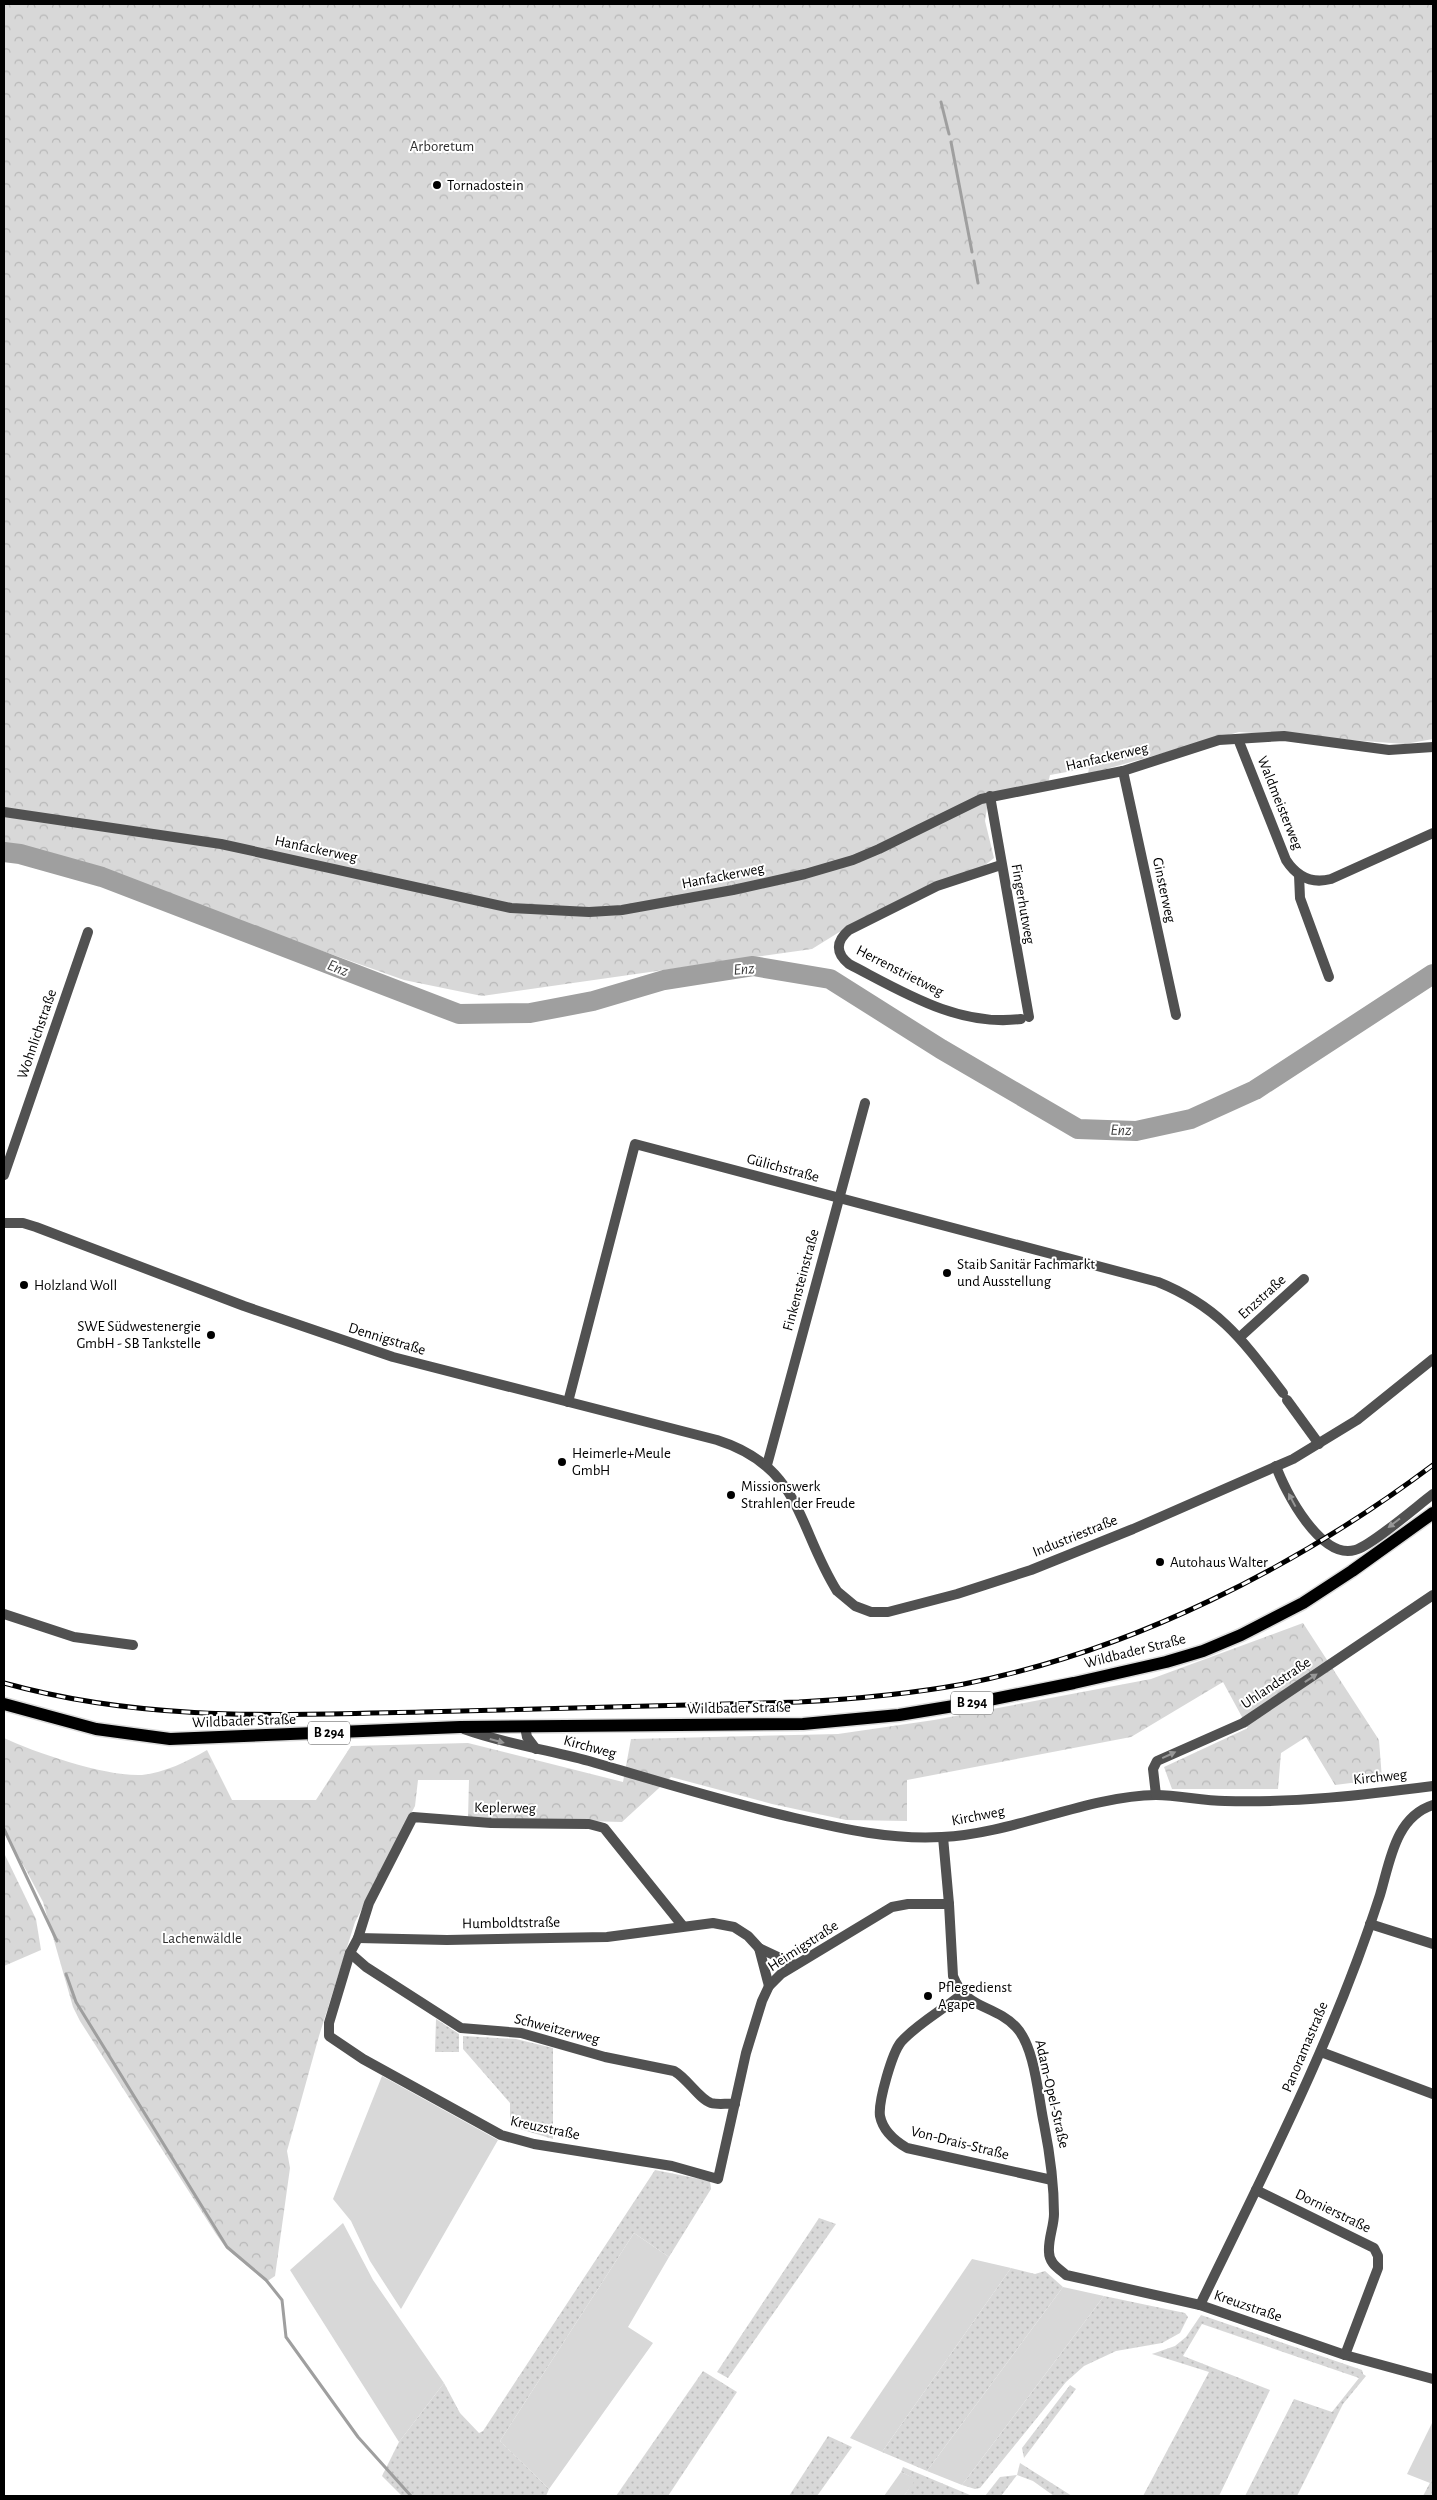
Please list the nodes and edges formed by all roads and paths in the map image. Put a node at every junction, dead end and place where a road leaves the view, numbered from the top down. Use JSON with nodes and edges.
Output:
{"nodes":[{"id":1,"x":1238,"y":738,"type":"junction"},
{"id":2,"x":1433,"y":747,"type":"edge"},
{"id":3,"x":1123,"y":771,"type":"junction"},
{"id":4,"x":990,"y":796,"type":"junction"},
{"id":5,"x":4,"y":812,"type":"edge"},
{"id":6,"x":1433,"y":833,"type":"edge"},
{"id":7,"x":1001,"y":865,"type":"junction"},
{"id":8,"x":1299,"y":875,"type":"junction"},
{"id":9,"x":88,"y":932,"type":"dead end"},
{"id":10,"x":1329,"y":977,"type":"dead end"},
{"id":11,"x":1176,"y":1015,"type":"dead end"},
{"id":12,"x":1025,"y":1018,"type":"joint"},
{"id":13,"x":864,"y":1103,"type":"dead end"},
{"id":14,"x":4,"y":1175,"type":"edge"},
{"id":15,"x":839,"y":1199,"type":"junction"},
{"id":16,"x":4,"y":1223,"type":"edge"},
{"id":17,"x":1304,"y":1279,"type":"dead end"},
{"id":18,"x":1182,"y":1292,"type":"joint"},
{"id":19,"x":1240,"y":1337,"type":"junction"},
{"id":20,"x":1433,"y":1359,"type":"edge"},
{"id":21,"x":568,"y":1402,"type":"junction"},
{"id":22,"x":1319,"y":1444,"type":"junction"},
{"id":23,"x":767,"y":1465,"type":"junction"},
{"id":24,"x":1276,"y":1466,"type":"junction"},
{"id":25,"x":1433,"y":1494,"type":"edge"},
{"id":26,"x":1433,"y":1513,"type":"edge"},
{"id":27,"x":1433,"y":1595,"type":"edge"},
{"id":28,"x":4,"y":1614,"type":"edge"},
{"id":29,"x":133,"y":1645,"type":"dead end"},
{"id":30,"x":4,"y":1704,"type":"edge"},
{"id":31,"x":460,"y":1727,"type":"junction"},
{"id":32,"x":525,"y":1727,"type":"junction"},
{"id":33,"x":536,"y":1749,"type":"junction"},
{"id":34,"x":1433,"y":1786,"type":"edge"},
{"id":35,"x":1156,"y":1795,"type":"junction"},
{"id":36,"x":1433,"y":1805,"type":"edge"},
{"id":37,"x":943,"y":1837,"type":"junction"},
{"id":38,"x":949,"y":1904,"type":"junction"},
{"id":39,"x":1370,"y":1924,"type":"junction"},
{"id":40,"x":682,"y":1925,"type":"junction"},
{"id":41,"x":358,"y":1938,"type":"junction"},
{"id":42,"x":1433,"y":1944,"type":"edge"},
{"id":43,"x":759,"y":1948,"type":"junction"},
{"id":44,"x":350,"y":1953,"type":"junction"},
{"id":45,"x":795,"y":1965,"type":"junction"},
{"id":46,"x":769,"y":1986,"type":"junction"},
{"id":47,"x":962,"y":1994,"type":"junction"},
{"id":48,"x":1321,"y":2052,"type":"junction"},
{"id":49,"x":1433,"y":2094,"type":"edge"},
{"id":50,"x":735,"y":2104,"type":"junction"},
{"id":51,"x":718,"y":2179,"type":"joint"},
{"id":52,"x":1052,"y":2180,"type":"junction"},
{"id":53,"x":1256,"y":2190,"type":"junction"},
{"id":54,"x":1053,"y":2265,"type":"joint"},
{"id":55,"x":1200,"y":2305,"type":"junction"},
{"id":56,"x":1344,"y":2355,"type":"junction"},
{"id":57,"x":1433,"y":2379,"type":"edge"}],
"edges":[{"from":1,"to":2,"type":"street","name":"Hanfackerweg"},
{"from":1,"to":3,"type":"street","name":"Hanfackerweg"},
{"from":1,"to":8,"type":"street","name":"Waldmeisterweg"},
{"from":3,"to":4,"type":"street","name":"Hanfackerweg"},
{"from":3,"to":11,"type":"street","name":"Ginsterweg"},
{"from":4,"to":5,"type":"street","name":"Hanfackerweg"},
{"from":4,"to":7,"type":"street","name":"Fingerhutweg"},
{"from":6,"to":8,"type":"street"},
{"from":7,"to":12,"type":"street","name":"Fingerhutweg"},
{"from":7,"to":12,"type":"street","name":"Herrenstrietweg"},
{"from":8,"to":10,"type":"street"},
{"from":9,"to":14,"type":"street","name":"Wohnlichstraße"},
{"from":13,"to":15,"type":"street","name":"Finkensteinstraße"},
{"from":15,"to":18,"type":"street","name":"Gülichstraße"},
{"from":15,"to":21,"type":"street","name":"Gülichstraße"},
{"from":15,"to":23,"type":"street","name":"Finkensteinstraße"},
{"from":16,"to":21,"type":"street","name":"Dennigstraße"},
{"from":17,"to":19,"type":"street","name":"Enzstraße"},
{"from":18,"to":19,"type":"street","name":"Enzstraße"},
{"from":19,"to":22,"type":"street","name":"Enzstraße"},
{"from":20,"to":22,"type":"street","name":"Industriestraße"},
{"from":21,"to":23,"type":"street","name":"Dennigstraße"},
{"from":22,"to":24,"type":"street","name":"Industriestraße"},
{"from":23,"to":24,"type":"street","name":"Industriestraße"},
{"from":25,"to":24,"type":"street","one_way":true},
{"from":26,"to":32,"type":"main road","name":"Wildbader Straße","number":"B 294"},
{"from":35,"to":27,"type":"street","name":"Uhlandstraße","one_way":true},
{"from":28,"to":29,"type":"street"},
{"from":30,"to":31,"type":"main road","name":"Wildbader Straße","number":"B 294"},
{"from":31,"to":32,"type":"main road","name":"Wildbader Straße","number":"B 294"},
{"from":31,"to":33,"type":"street","name":"Kirchweg","one_way":true},
{"from":32,"to":33,"type":"street"},
{"from":33,"to":37,"type":"street","name":"Kirchweg"},
{"from":34,"to":35,"type":"street","name":"Kirchweg"},
{"from":35,"to":37,"type":"street","name":"Kirchweg"},
{"from":36,"to":39,"type":"street","name":"Panoramastraße"},
{"from":37,"to":38,"type":"street"},
{"from":38,"to":45,"type":"street","name":"Heimigstraße"},
{"from":38,"to":47,"type":"street"},
{"from":39,"to":42,"type":"street"},
{"from":39,"to":48,"type":"street","name":"Panoramastraße"},
{"from":40,"to":41,"type":"street","name":"Humboldtstraße"},
{"from":40,"to":41,"type":"street","name":"Keplerweg"},
{"from":40,"to":43,"type":"street","name":"Humboldtstraße"},
{"from":41,"to":44,"type":"street"},
{"from":43,"to":45,"type":"street","name":"Humboldtstraße"},
{"from":43,"to":46,"type":"street"},
{"from":44,"to":50,"type":"street","name":"Schweitzerweg"},
{"from":44,"to":51,"type":"street","name":"Kreuzstraße"},
{"from":45,"to":46,"type":"street","name":"Heimigstraße"},
{"from":46,"to":50,"type":"street","name":"Heimigstraße"},
{"from":47,"to":52,"type":"street","name":"Adam-Opel-Straße"},
{"from":47,"to":52,"type":"street","name":"Von-Drais-Straße"},
{"from":48,"to":49,"type":"street"},
{"from":48,"to":53,"type":"street","name":"Panoramastraße"},
{"from":50,"to":51,"type":"street","name":"Heimigstraße"},
{"from":52,"to":54,"type":"street","name":"Adam-Opel-Straße"},
{"from":53,"to":55,"type":"street","name":"Panoramastraße"},
{"from":53,"to":56,"type":"street","name":"Dornierstraße"},
{"from":54,"to":55,"type":"street","name":"Kreuzstraße"},
{"from":55,"to":56,"type":"street","name":"Kreuzstraße"},
{"from":56,"to":57,"type":"street","name":"Kreuzstraße"}]}
